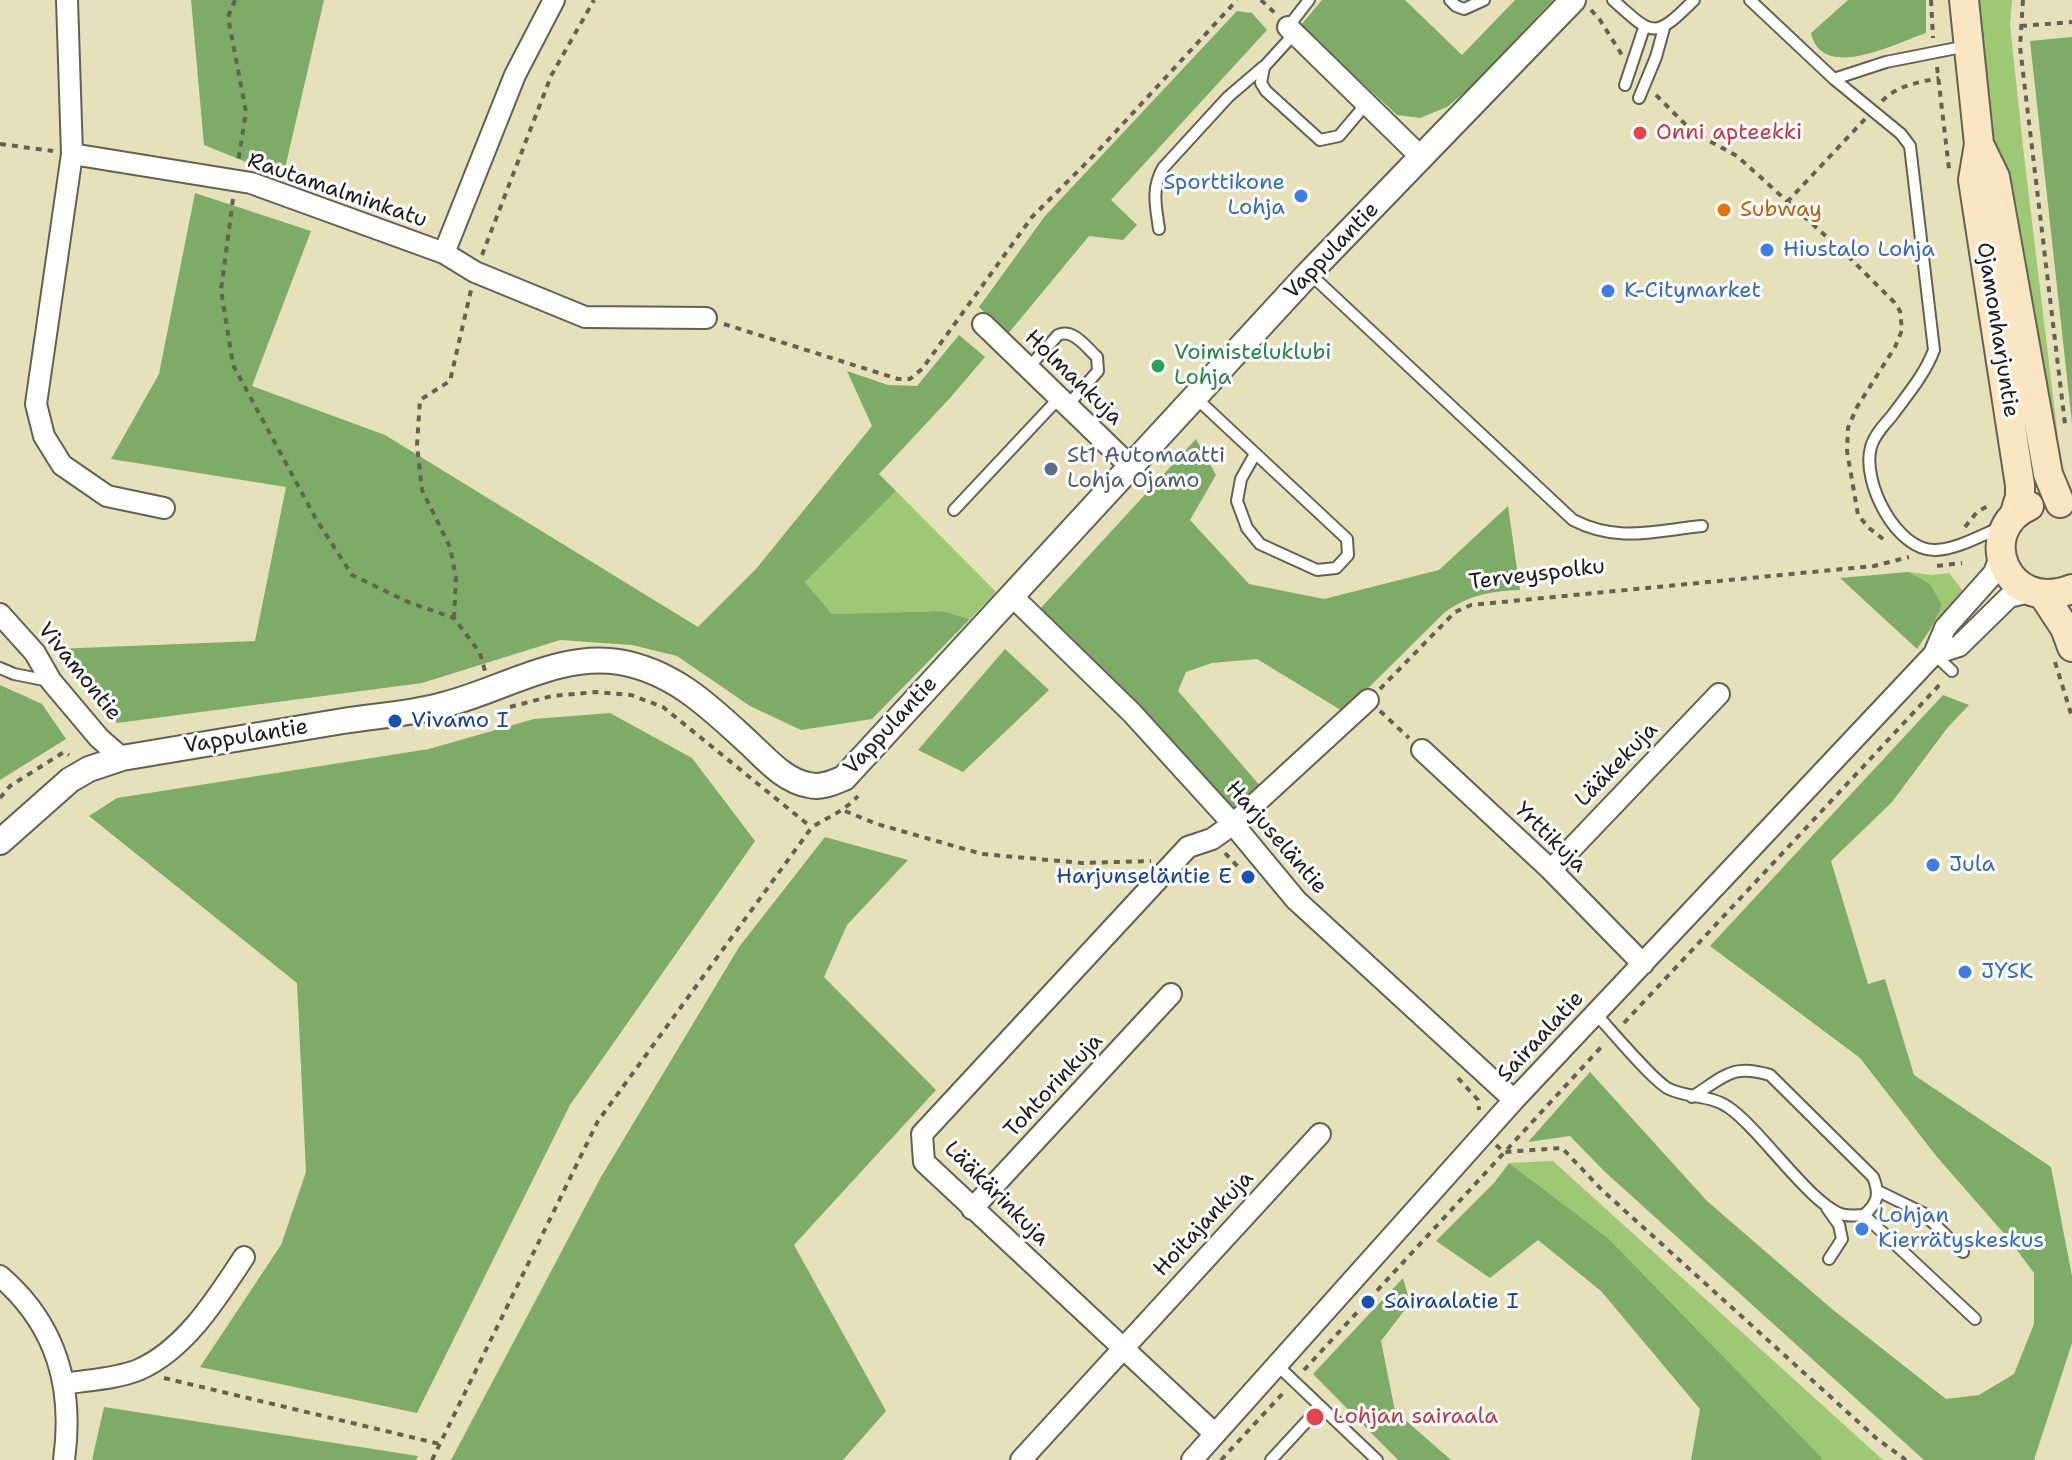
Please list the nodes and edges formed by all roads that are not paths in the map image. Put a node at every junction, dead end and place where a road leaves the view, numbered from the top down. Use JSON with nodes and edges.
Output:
{"nodes":[{"id":1,"x":67,"y":0,"type":"edge"},
{"id":2,"x":554,"y":0,"type":"edge"},
{"id":3,"x":1309,"y":0,"type":"edge"},
{"id":4,"x":1450,"y":0,"type":"edge"},
{"id":5,"x":1484,"y":0,"type":"edge"},
{"id":6,"x":1613,"y":0,"type":"edge"},
{"id":7,"x":1694,"y":0,"type":"edge"},
{"id":8,"x":1750,"y":0,"type":"edge"},
{"id":9,"x":1964,"y":0,"type":"edge"},
{"id":10,"x":1581,"y":4,"type":"edge"},
{"id":11,"x":1644,"y":28,"type":"junction"},
{"id":12,"x":1664,"y":28,"type":"junction"},
{"id":13,"x":1291,"y":30,"type":"junction"},
{"id":14,"x":1967,"y":46,"type":"junction"},
{"id":15,"x":1264,"y":67,"type":"junction"},
{"id":16,"x":1834,"y":79,"type":"junction"},
{"id":17,"x":1625,"y":85,"type":"dead end"},
{"id":18,"x":1639,"y":98,"type":"dead end"},
{"id":19,"x":1366,"y":104,"type":"junction"},
{"id":20,"x":1979,"y":144,"type":"junction"},
{"id":21,"x":72,"y":154,"type":"junction"},
{"id":22,"x":1422,"y":158,"type":"junction"},
{"id":23,"x":1159,"y":229,"type":"dead end"},
{"id":24,"x":444,"y":253,"type":"junction"},
{"id":25,"x":1309,"y":273,"type":"junction"},
{"id":26,"x":706,"y":318,"type":"road end"},
{"id":27,"x":983,"y":324,"type":"dead end"},
{"id":28,"x":1028,"y":368,"type":"junction"},
{"id":29,"x":1195,"y":396,"type":"junction"},
{"id":30,"x":1063,"y":402,"type":"junction"},
{"id":31,"x":1255,"y":454,"type":"junction"},
{"id":32,"x":1130,"y":466,"type":"junction"},
{"id":33,"x":2066,"y":505,"type":"edge"},
{"id":34,"x":164,"y":508,"type":"dead end"},
{"id":35,"x":954,"y":510,"type":"dead end"},
{"id":36,"x":2010,"y":521,"type":"junction"},
{"id":37,"x":1702,"y":526,"type":"dead end"},
{"id":38,"x":2001,"y":554,"type":"junction"},
{"id":39,"x":2072,"y":589,"type":"edge"},
{"id":40,"x":2037,"y":594,"type":"junction"},
{"id":41,"x":1012,"y":596,"type":"junction"},
{"id":42,"x":0,"y":614,"type":"edge"},
{"id":43,"x":2063,"y":651,"type":"edge"},
{"id":44,"x":1934,"y":654,"type":"junction"},
{"id":45,"x":0,"y":668,"type":"edge"},
{"id":46,"x":1952,"y":671,"type":"dead end"},
{"id":47,"x":51,"y":681,"type":"junction"},
{"id":48,"x":1719,"y":694,"type":"dead end"},
{"id":49,"x":1368,"y":700,"type":"road end"},
{"id":50,"x":1422,"y":750,"type":"road end"},
{"id":51,"x":122,"y":758,"type":"junction"},
{"id":52,"x":1233,"y":824,"type":"junction"},
{"id":53,"x":0,"y":842,"type":"edge"},
{"id":54,"x":1551,"y":870,"type":"junction"},
{"id":55,"x":1643,"y":964,"type":"junction"},
{"id":56,"x":1171,"y":994,"type":"dead end"},
{"id":57,"x":1596,"y":1014,"type":"junction"},
{"id":58,"x":1692,"y":1097,"type":"junction"},
{"id":59,"x":1514,"y":1100,"type":"junction"},
{"id":60,"x":1320,"y":1134,"type":"dead end"},
{"id":61,"x":1878,"y":1191,"type":"junction"},
{"id":62,"x":1826,"y":1206,"type":"junction"},
{"id":63,"x":972,"y":1209,"type":"junction"},
{"id":64,"x":1864,"y":1215,"type":"junction"},
{"id":65,"x":1963,"y":1252,"type":"dead end"},
{"id":66,"x":244,"y":1257,"type":"dead end"},
{"id":67,"x":1829,"y":1259,"type":"dead end"},
{"id":68,"x":0,"y":1276,"type":"edge"},
{"id":69,"x":1975,"y":1319,"type":"dead end"},
{"id":70,"x":1123,"y":1346,"type":"junction"},
{"id":71,"x":1277,"y":1365,"type":"junction"},
{"id":72,"x":64,"y":1384,"type":"junction"},
{"id":73,"x":1320,"y":1407,"type":"junction"},
{"id":74,"x":1215,"y":1434,"type":"junction"},
{"id":75,"x":64,"y":1460,"type":"edge"},
{"id":76,"x":1021,"y":1460,"type":"edge"},
{"id":77,"x":1192,"y":1460,"type":"edge"},
{"id":78,"x":1271,"y":1460,"type":"edge"},
{"id":79,"x":1377,"y":1460,"type":"edge"}],
"edges":[{"from":1,"to":21,"type":"street"},
{"from":2,"to":24,"type":"street"},
{"from":3,"to":13,"type":"lane"},
{"from":4,"to":5,"type":"lane"},
{"from":6,"to":11,"type":"lane"},
{"from":7,"to":12,"type":"lane"},
{"from":8,"to":16,"type":"lane"},
{"from":9,"to":14,"type":"main road","name":"Ojamonharjuntie"},
{"from":10,"to":22,"type":"street","name":"Vappulantie"},
{"from":11,"to":12,"type":"lane"},
{"from":11,"to":17,"type":"lane"},
{"from":12,"to":18,"type":"lane"},
{"from":13,"to":15,"type":"lane"},
{"from":13,"to":19,"type":"street"},
{"from":14,"to":16,"type":"lane"},
{"from":14,"to":20,"type":"main road","name":"Ojamonharjuntie"},
{"from":15,"to":19,"type":"lane"},
{"from":15,"to":23,"type":"lane"},
{"from":16,"to":36,"type":"lane"},
{"from":19,"to":22,"type":"street"},
{"from":20,"to":33,"type":"main road","name":"Ojamonharjuntie"},
{"from":20,"to":36,"type":"main road","name":"Ojamonharjuntie"},
{"from":21,"to":24,"type":"street","name":"Rautamalminkatu"},
{"from":21,"to":34,"type":"street"},
{"from":22,"to":25,"type":"street","name":"Vappulantie"},
{"from":24,"to":26,"type":"street","name":"Rautamalminkatu"},
{"from":25,"to":29,"type":"street","name":"Vappulantie"},
{"from":25,"to":37,"type":"lane"},
{"from":27,"to":28,"type":"street","name":"Holmankuja"},
{"from":28,"to":30,"type":"street","name":"Holmankuja"},
{"from":28,"to":30,"type":"lane"},
{"from":29,"to":31,"type":"lane"},
{"from":29,"to":32,"type":"street","name":"Vappulantie"},
{"from":30,"to":32,"type":"street","name":"Holmankuja"},
{"from":30,"to":35,"type":"lane"},
{"from":31,"to":31,"type":"lane"},
{"from":32,"to":41,"type":"street","name":"Vappulantie"},
{"from":33,"to":36,"type":"main road"},
{"from":36,"to":38,"type":"main road","name":"Ojamonharjuntie"},
{"from":38,"to":40,"type":"main road"},
{"from":38,"to":44,"type":"street","name":"Sairaalatie"},
{"from":39,"to":40,"type":"main road"},
{"from":40,"to":43,"type":"main road"},
{"from":40,"to":44,"type":"street","name":"Sairaalatie"},
{"from":41,"to":51,"type":"street","name":"Vappulantie"},
{"from":41,"to":52,"type":"street","name":"Harjuseläntie"},
{"from":42,"to":47,"type":"street","name":"Vivamontie"},
{"from":44,"to":46,"type":"lane"},
{"from":44,"to":55,"type":"street","name":"Sairaalatie"},
{"from":45,"to":47,"type":"lane"},
{"from":47,"to":51,"type":"street","name":"Vivamontie"},
{"from":48,"to":54,"type":"street","name":"Lääkekuja"},
{"from":49,"to":52,"type":"street"},
{"from":50,"to":54,"type":"street","name":"Yrttikuja"},
{"from":51,"to":53,"type":"street","name":"Vappulantie"},
{"from":52,"to":59,"type":"street","name":"Harjuseläntie"},
{"from":52,"to":63,"type":"street","name":"Lääkärinkuja"},
{"from":54,"to":55,"type":"street","name":"Yrttikuja"},
{"from":55,"to":57,"type":"street","name":"Sairaalatie"},
{"from":56,"to":63,"type":"street","name":"Tohtorinkuja"},
{"from":57,"to":58,"type":"lane"},
{"from":57,"to":59,"type":"street","name":"Sairaalatie"},
{"from":58,"to":61,"type":"lane"},
{"from":58,"to":62,"type":"lane"},
{"from":59,"to":71,"type":"street","name":"Sairaalatie"},
{"from":60,"to":70,"type":"street","name":"Hoitajankuja"},
{"from":61,"to":64,"type":"lane"},
{"from":61,"to":65,"type":"lane"},
{"from":62,"to":64,"type":"lane"},
{"from":62,"to":67,"type":"lane"},
{"from":63,"to":70,"type":"street","name":"Lääkärinkuja"},
{"from":64,"to":69,"type":"lane"},
{"from":66,"to":72,"type":"street"},
{"from":68,"to":72,"type":"street"},
{"from":70,"to":74,"type":"street","name":"Lääkärinkuja"},
{"from":70,"to":76,"type":"street","name":"Hoitajankuja"},
{"from":71,"to":73,"type":"lane"},
{"from":71,"to":74,"type":"street","name":"Sairaalatie"},
{"from":72,"to":75,"type":"street"},
{"from":73,"to":78,"type":"lane"},
{"from":73,"to":79,"type":"lane"},
{"from":74,"to":77,"type":"street","name":"Sairaalatie"}]}
